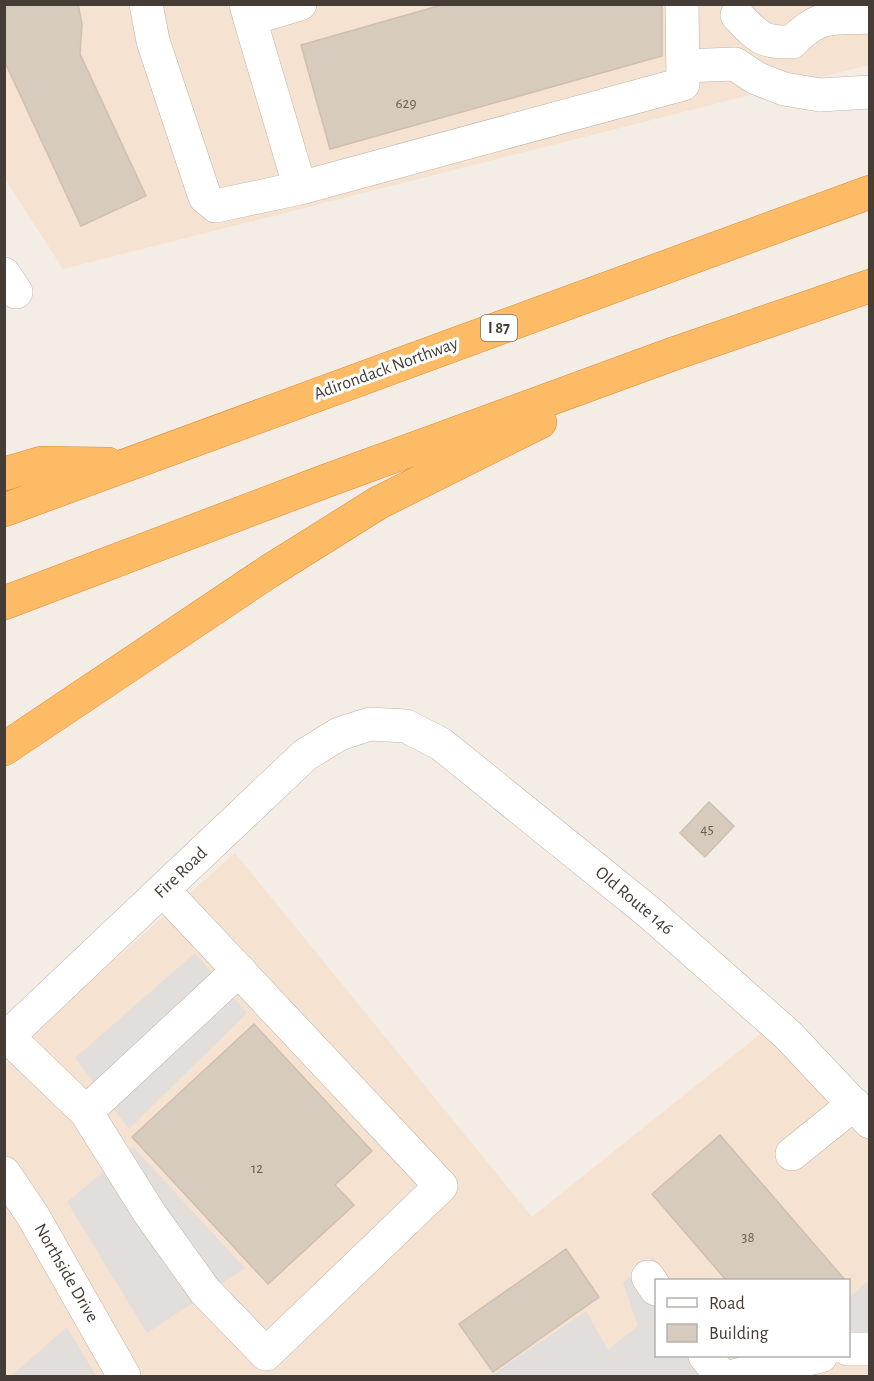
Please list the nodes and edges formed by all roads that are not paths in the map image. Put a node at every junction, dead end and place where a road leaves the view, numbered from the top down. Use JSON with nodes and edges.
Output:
{"nodes":[{"id":1,"x":146,"y":4,"type":"edge"},
{"id":2,"x":300,"y":4,"type":"edge"},
{"id":3,"x":682,"y":4,"type":"edge"},
{"id":4,"x":737,"y":10,"type":"edge"},
{"id":5,"x":248,"y":12,"type":"edge"},
{"id":6,"x":870,"y":18,"type":"edge"},
{"id":7,"x":735,"y":64,"type":"junction"},
{"id":8,"x":683,"y":66,"type":"junction"},
{"id":9,"x":870,"y":92,"type":"edge"},
{"id":10,"x":300,"y":188,"type":"junction"},
{"id":11,"x":870,"y":192,"type":"edge"},
{"id":12,"x":870,"y":286,"type":"edge"},
{"id":13,"x":670,"y":355,"type":"junction"},
{"id":14,"x":128,"y":464,"type":"junction"},
{"id":15,"x":4,"y":474,"type":"edge"},
{"id":16,"x":4,"y":510,"type":"edge"},
{"id":17,"x":4,"y":603,"type":"edge"},
{"id":18,"x":370,"y":724,"type":"joint"},
{"id":19,"x":4,"y":749,"type":"edge"},
{"id":20,"x":164,"y":891,"type":"junction"},
{"id":21,"x":239,"y":970,"type":"junction"},
{"id":22,"x":6,"y":1039,"type":"edge"},
{"id":23,"x":86,"y":1112,"type":"junction"},
{"id":24,"x":862,"y":1113,"type":"edge"},
{"id":25,"x":792,"y":1154,"type":"dead end"},
{"id":26,"x":4,"y":1173,"type":"edge"},
{"id":27,"x":850,"y":1349,"type":"edge"},
{"id":28,"x":870,"y":1349,"type":"edge"},
{"id":29,"x":706,"y":1357,"type":"edge"},
{"id":30,"x":817,"y":1357,"type":"edge"},
{"id":31,"x":124,"y":1377,"type":"edge"},
{"id":32,"x":721,"y":1377,"type":"edge"},
{"id":33,"x":733,"y":1377,"type":"edge"}],
"edges":[{"from":1,"to":10,"type":"street"},
{"from":2,"to":5,"type":"street"},
{"from":3,"to":8,"type":"street"},
{"from":4,"to":6,"type":"street"},
{"from":4,"to":7,"type":"street"},
{"from":5,"to":10,"type":"street"},
{"from":7,"to":8,"type":"street"},
{"from":7,"to":9,"type":"street"},
{"from":8,"to":10,"type":"street"},
{"from":11,"to":14,"type":"highway","name":"Adirondack Northway","number":"I 87"},
{"from":12,"to":13,"type":"highway"},
{"from":13,"to":17,"type":"highway"},
{"from":13,"to":19,"type":"highway"},
{"from":14,"to":15,"type":"highway"},
{"from":14,"to":16,"type":"highway","name":"Adirondack Northway","number":"I 87"},
{"from":18,"to":20,"type":"street","name":"Fire Road"},
{"from":18,"to":24,"type":"street","name":"Old Route 146"},
{"from":20,"to":21,"type":"street"},
{"from":20,"to":22,"type":"street","name":"Fire Road"},
{"from":21,"to":23,"type":"street"},
{"from":21,"to":23,"type":"street"},
{"from":22,"to":23,"type":"street"},
{"from":24,"to":25,"type":"street"},
{"from":26,"to":31,"type":"street","name":"Northside Drive"},
{"from":27,"to":28,"type":"street"},
{"from":29,"to":32,"type":"street"},
{"from":30,"to":33,"type":"street"}]}
